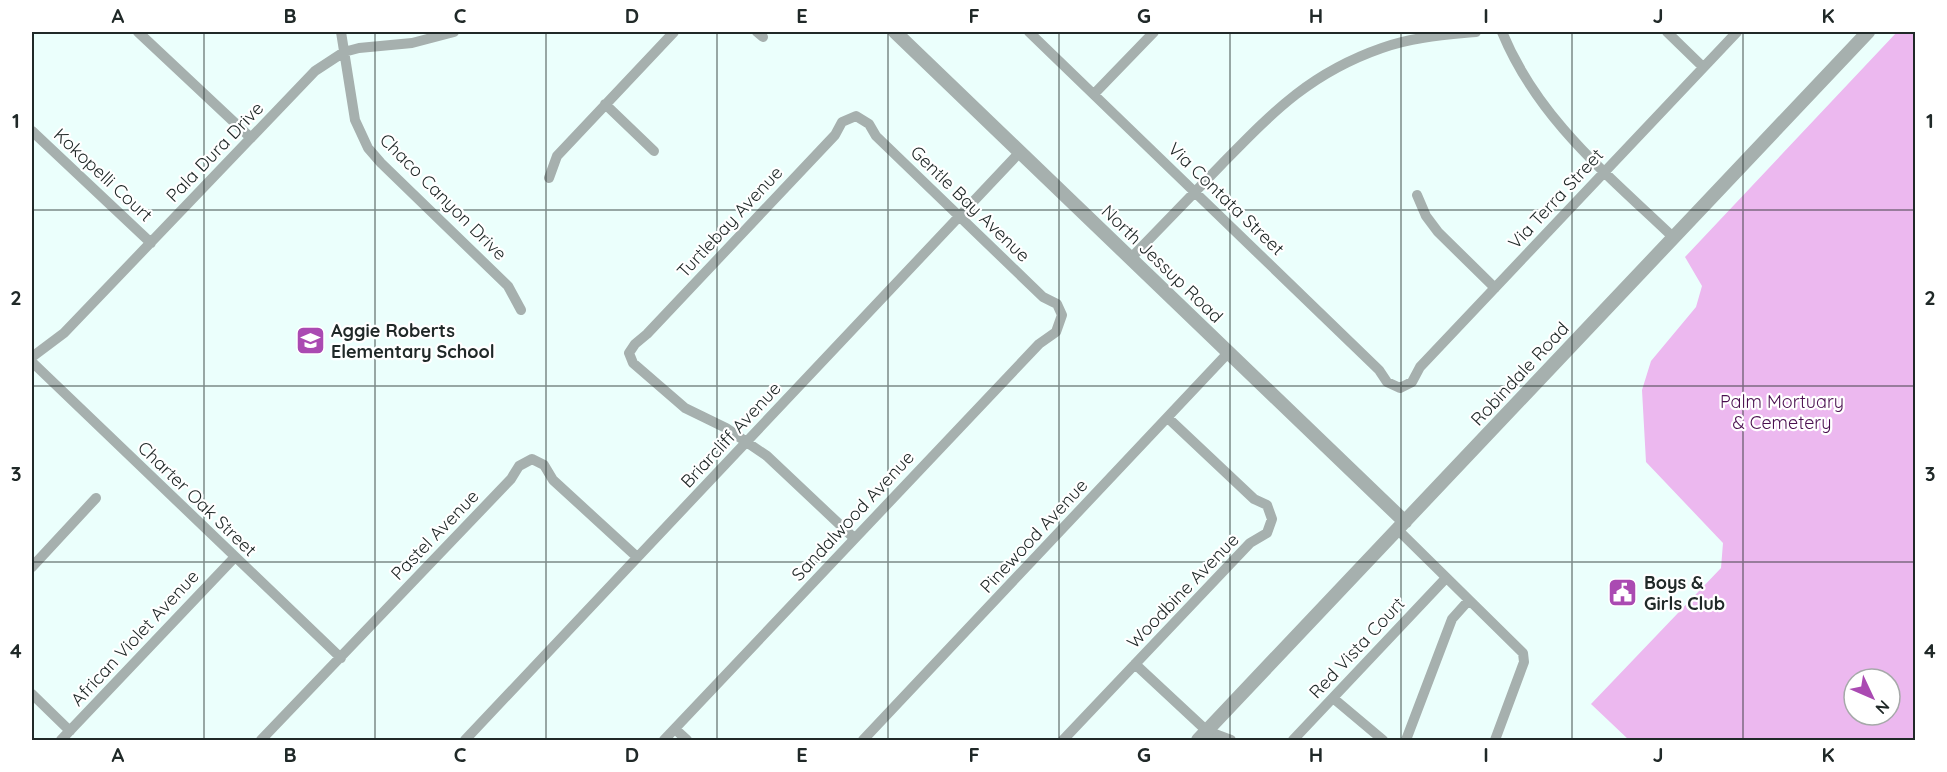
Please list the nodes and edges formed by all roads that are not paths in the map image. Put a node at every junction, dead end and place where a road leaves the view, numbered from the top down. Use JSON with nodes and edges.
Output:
{"nodes":[{"id":1,"x":138,"y":32,"type":"edge"},
{"id":2,"x":341,"y":32,"type":"edge"},
{"id":3,"x":454,"y":32,"type":"edge"},
{"id":4,"x":674,"y":32,"type":"edge"},
{"id":5,"x":895,"y":32,"type":"edge"},
{"id":6,"x":1029,"y":32,"type":"edge"},
{"id":7,"x":1154,"y":32,"type":"edge"},
{"id":8,"x":1476,"y":32,"type":"edge"},
{"id":9,"x":1502,"y":32,"type":"edge"},
{"id":10,"x":1667,"y":32,"type":"edge"},
{"id":11,"x":1737,"y":32,"type":"edge"},
{"id":12,"x":1868,"y":32,"type":"edge"},
{"id":13,"x":344,"y":51,"type":"junction"},
{"id":14,"x":1703,"y":67,"type":"junction"},
{"id":15,"x":1094,"y":94,"type":"junction"},
{"id":16,"x":605,"y":104,"type":"junction"},
{"id":17,"x":856,"y":116,"type":"joint"},
{"id":18,"x":32,"y":131,"type":"edge"},
{"id":19,"x":250,"y":138,"type":"junction"},
{"id":20,"x":654,"y":151,"type":"dead end"},
{"id":21,"x":1020,"y":152,"type":"junction"},
{"id":22,"x":1604,"y":171,"type":"junction"},
{"id":23,"x":549,"y":178,"type":"dead end"},
{"id":24,"x":1195,"y":192,"type":"junction"},
{"id":25,"x":1417,"y":195,"type":"dead end"},
{"id":26,"x":960,"y":216,"type":"junction"},
{"id":27,"x":1674,"y":238,"type":"junction"},
{"id":28,"x":151,"y":243,"type":"junction"},
{"id":29,"x":1130,"y":259,"type":"junction"},
{"id":30,"x":1495,"y":288,"type":"junction"},
{"id":31,"x":521,"y":310,"type":"dead end"},
{"id":32,"x":1062,"y":315,"type":"joint"},
{"id":33,"x":1228,"y":353,"type":"junction"},
{"id":34,"x":32,"y":357,"type":"edge"},
{"id":35,"x":32,"y":362,"type":"edge"},
{"id":36,"x":1400,"y":388,"type":"joint"},
{"id":37,"x":1168,"y":418,"type":"junction"},
{"id":38,"x":748,"y":441,"type":"junction"},
{"id":39,"x":96,"y":498,"type":"dead end"},
{"id":40,"x":1401,"y":526,"type":"junction"},
{"id":41,"x":854,"y":538,"type":"junction"},
{"id":42,"x":637,"y":557,"type":"junction"},
{"id":43,"x":234,"y":558,"type":"junction"},
{"id":44,"x":32,"y":567,"type":"edge"},
{"id":45,"x":1446,"y":578,"type":"junction"},
{"id":46,"x":1469,"y":600,"type":"junction"},
{"id":47,"x":340,"y":658,"type":"junction"},
{"id":48,"x":1135,"y":664,"type":"junction"},
{"id":49,"x":32,"y":694,"type":"edge"},
{"id":50,"x":1333,"y":698,"type":"junction"},
{"id":51,"x":675,"y":729,"type":"junction"},
{"id":52,"x":70,"y":731,"type":"junction"},
{"id":53,"x":1206,"y":737,"type":"edge"},
{"id":54,"x":61,"y":741,"type":"edge"},
{"id":55,"x":261,"y":741,"type":"edge"},
{"id":56,"x":465,"y":741,"type":"edge"},
{"id":57,"x":664,"y":741,"type":"edge"},
{"id":58,"x":687,"y":741,"type":"edge"},
{"id":59,"x":863,"y":741,"type":"edge"},
{"id":60,"x":1063,"y":741,"type":"edge"},
{"id":61,"x":1231,"y":741,"type":"edge"},
{"id":62,"x":1293,"y":741,"type":"edge"},
{"id":63,"x":1383,"y":741,"type":"edge"},
{"id":64,"x":1406,"y":741,"type":"edge"},
{"id":65,"x":1495,"y":741,"type":"edge"}],
"edges":[{"from":1,"to":19,"type":"street"},
{"from":2,"to":13,"type":"street","name":"Chaco Canyon Drive"},
{"from":3,"to":13,"type":"street","name":"Pala Dura Drive"},
{"from":4,"to":16,"type":"street"},
{"from":5,"to":21,"type":"street","name":"North Jessup Road"},
{"from":6,"to":15,"type":"street","name":"Via Contata Street"},
{"from":7,"to":15,"type":"street"},
{"from":8,"to":24,"type":"street"},
{"from":9,"to":22,"type":"street"},
{"from":10,"to":14,"type":"street"},
{"from":11,"to":14,"type":"street","name":"Via Terra Street"},
{"from":12,"to":27,"type":"street","name":"Robindale Road"},
{"from":13,"to":19,"type":"street","name":"Pala Dura Drive"},
{"from":13,"to":31,"type":"street","name":"Chaco Canyon Drive"},
{"from":14,"to":22,"type":"street","name":"Via Terra Street"},
{"from":15,"to":24,"type":"street","name":"Via Contata Street"},
{"from":16,"to":20,"type":"street"},
{"from":16,"to":23,"type":"street"},
{"from":17,"to":26,"type":"street","name":"Gentle Bay Avenue"},
{"from":17,"to":38,"type":"street","name":"Turtlebay Avenue"},
{"from":18,"to":28,"type":"street","name":"Kokopelli Court"},
{"from":19,"to":28,"type":"street","name":"Pala Dura Drive"},
{"from":21,"to":26,"type":"street","name":"Briarcliff Avenue"},
{"from":21,"to":29,"type":"street","name":"North Jessup Road"},
{"from":22,"to":27,"type":"street"},
{"from":22,"to":30,"type":"street","name":"Via Terra Street"},
{"from":24,"to":29,"type":"street"},
{"from":24,"to":36,"type":"street","name":"Via Contata Street"},
{"from":25,"to":30,"type":"street"},
{"from":26,"to":32,"type":"street","name":"Gentle Bay Avenue"},
{"from":26,"to":38,"type":"street","name":"Briarcliff Avenue"},
{"from":27,"to":40,"type":"street","name":"Robindale Road"},
{"from":28,"to":34,"type":"street","name":"Pala Dura Drive"},
{"from":29,"to":33,"type":"street","name":"North Jessup Road"},
{"from":30,"to":36,"type":"street","name":"Via Terra Street"},
{"from":32,"to":41,"type":"street","name":"Sandalwood Avenue"},
{"from":33,"to":37,"type":"street","name":"Pinewood Avenue"},
{"from":33,"to":40,"type":"street","name":"North Jessup Road"},
{"from":35,"to":43,"type":"street","name":"Charter Oak Street"},
{"from":37,"to":48,"type":"street","name":"Woodbine Avenue"},
{"from":37,"to":59,"type":"street","name":"Pinewood Avenue"},
{"from":38,"to":41,"type":"street"},
{"from":38,"to":42,"type":"street","name":"Briarcliff Avenue"},
{"from":39,"to":44,"type":"street"},
{"from":40,"to":45,"type":"street"},
{"from":40,"to":53,"type":"street","name":"Robindale Road"},
{"from":41,"to":51,"type":"street","name":"Sandalwood Avenue"},
{"from":42,"to":47,"type":"street","name":"Pastel Avenue"},
{"from":42,"to":56,"type":"street","name":"Briarcliff Avenue"},
{"from":43,"to":47,"type":"street","name":"Charter Oak Street"},
{"from":43,"to":52,"type":"street","name":"African Violet Avenue"},
{"from":45,"to":46,"type":"street"},
{"from":45,"to":50,"type":"street","name":"Red Vista Court"},
{"from":46,"to":64,"type":"street"},
{"from":46,"to":65,"type":"street"},
{"from":47,"to":55,"type":"street","name":"Pastel Avenue"},
{"from":48,"to":53,"type":"street"},
{"from":48,"to":60,"type":"street","name":"Woodbine Avenue"},
{"from":49,"to":52,"type":"street"},
{"from":50,"to":62,"type":"street","name":"Red Vista Court"},
{"from":50,"to":63,"type":"street"},
{"from":51,"to":57,"type":"street","name":"Sandalwood Avenue"},
{"from":51,"to":58,"type":"street"},
{"from":52,"to":54,"type":"street","name":"African Violet Avenue"},
{"from":53,"to":61,"type":"street"}]}
